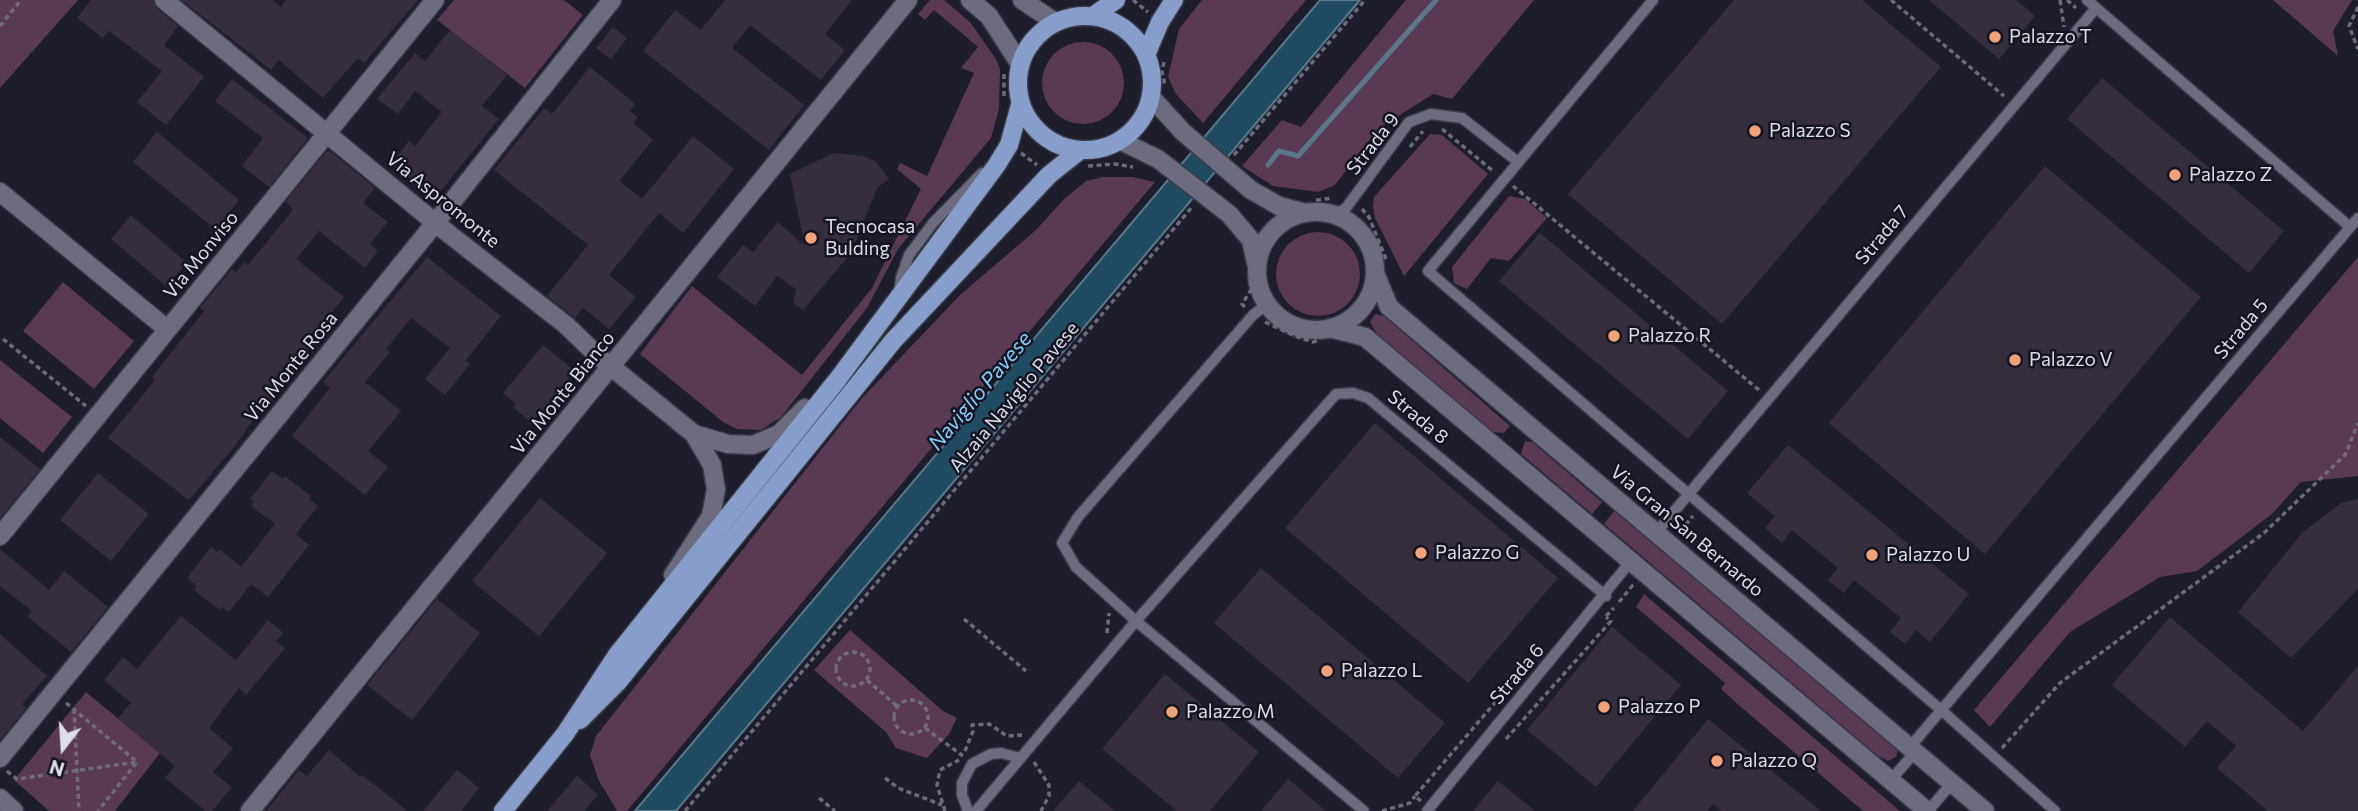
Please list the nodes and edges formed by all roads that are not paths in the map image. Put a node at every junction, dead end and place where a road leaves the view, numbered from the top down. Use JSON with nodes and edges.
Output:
{"nodes":[{"id":1,"x":164,"y":0,"type":"edge"},
{"id":2,"x":435,"y":0,"type":"edge"},
{"id":3,"x":612,"y":0,"type":"edge"},
{"id":4,"x":908,"y":0,"type":"edge"},
{"id":5,"x":970,"y":0,"type":"edge"},
{"id":6,"x":1022,"y":0,"type":"edge"},
{"id":7,"x":1116,"y":0,"type":"edge"},
{"id":8,"x":1174,"y":0,"type":"edge"},
{"id":9,"x":1653,"y":0,"type":"edge"},
{"id":10,"x":2087,"y":0,"type":"edge"},
{"id":11,"x":2096,"y":8,"type":"junction"},
{"id":12,"x":1093,"y":16,"type":"junction"},
{"id":13,"x":1055,"y":22,"type":"junction"},
{"id":14,"x":1146,"y":55,"type":"junction"},
{"id":15,"x":1020,"y":64,"type":"junction"},
{"id":16,"x":1158,"y":93,"type":"junction"},
{"id":17,"x":1020,"y":106,"type":"junction"},
{"id":18,"x":328,"y":133,"type":"junction"},
{"id":19,"x":1121,"y":141,"type":"junction"},
{"id":20,"x":1079,"y":151,"type":"junction"},
{"id":21,"x":1518,"y":162,"type":"junction"},
{"id":22,"x":0,"y":192,"type":"edge"},
{"id":23,"x":1305,"y":214,"type":"junction"},
{"id":24,"x":1334,"y":215,"type":"junction"},
{"id":25,"x":2358,"y":218,"type":"edge"},
{"id":26,"x":436,"y":222,"type":"junction"},
{"id":27,"x":2350,"y":228,"type":"junction"},
{"id":28,"x":1257,"y":270,"type":"junction"},
{"id":29,"x":1375,"y":273,"type":"junction"},
{"id":30,"x":1267,"y":304,"type":"junction"},
{"id":31,"x":1330,"y":328,"type":"junction"},
{"id":32,"x":167,"y":329,"type":"junction"},
{"id":33,"x":862,"y":347,"type":"junction"},
{"id":34,"x":611,"y":366,"type":"junction"},
{"id":35,"x":694,"y":433,"type":"junction"},
{"id":36,"x":1688,"y":493,"type":"junction"},
{"id":37,"x":1656,"y":533,"type":"junction"},
{"id":38,"x":0,"y":536,"type":"edge"},
{"id":39,"x":1631,"y":561,"type":"junction"},
{"id":40,"x":1606,"y":596,"type":"junction"},
{"id":41,"x":652,"y":610,"type":"junction"},
{"id":42,"x":1136,"y":621,"type":"junction"},
{"id":43,"x":1940,"y":709,"type":"junction"},
{"id":44,"x":565,"y":734,"type":"junction"},
{"id":45,"x":1912,"y":749,"type":"junction"},
{"id":46,"x":0,"y":758,"type":"edge"},
{"id":47,"x":1020,"y":758,"type":"junction"},
{"id":48,"x":1891,"y":780,"type":"junction"},
{"id":49,"x":1952,"y":783,"type":"junction"},
{"id":50,"x":0,"y":798,"type":"edge"},
{"id":51,"x":1426,"y":810,"type":"edge"},
{"id":52,"x":13,"y":811,"type":"edge"},
{"id":53,"x":250,"y":811,"type":"edge"},
{"id":54,"x":503,"y":811,"type":"edge"},
{"id":55,"x":968,"y":811,"type":"edge"},
{"id":56,"x":976,"y":811,"type":"edge"},
{"id":57,"x":1364,"y":811,"type":"edge"},
{"id":58,"x":1928,"y":811,"type":"edge"},
{"id":59,"x":1985,"y":811,"type":"edge"},
{"id":60,"x":2055,"y":811,"type":"edge"}],
"edges":[{"from":1,"to":18,"type":"street","name":"Via Aspromonte"},
{"from":2,"to":18,"type":"street","name":"Via Monviso"},
{"from":3,"to":26,"type":"street","name":"Via Monte Rosa"},
{"from":4,"to":34,"type":"street","name":"Via Monte Bianco"},
{"from":5,"to":15,"type":"street"},
{"from":6,"to":13,"type":"street"},
{"from":7,"to":12,"type":"main road"},
{"from":8,"to":14,"type":"main road"},
{"from":9,"to":21,"type":"lane"},
{"from":10,"to":11,"type":"lane"},
{"from":11,"to":27,"type":"lane"},
{"from":11,"to":36,"type":"lane","name":"Strada 7"},
{"from":12,"to":13,"type":"main road"},
{"from":12,"to":14,"type":"main road"},
{"from":13,"to":15,"type":"main road"},
{"from":14,"to":16,"type":"main road"},
{"from":15,"to":17,"type":"main road"},
{"from":16,"to":19,"type":"main road"},
{"from":16,"to":23,"type":"street"},
{"from":17,"to":20,"type":"main road"},
{"from":17,"to":33,"type":"main road"},
{"from":18,"to":26,"type":"street","name":"Via Aspromonte"},
{"from":18,"to":32,"type":"street","name":"Via Monviso"},
{"from":19,"to":20,"type":"main road"},
{"from":19,"to":28,"type":"street"},
{"from":20,"to":44,"type":"main road"},
{"from":21,"to":24,"type":"lane","name":"Strada 9"},
{"from":21,"to":36,"type":"lane"},
{"from":22,"to":32,"type":"street"},
{"from":23,"to":24,"type":"street"},
{"from":23,"to":28,"type":"street"},
{"from":24,"to":29,"type":"street"},
{"from":25,"to":27,"type":"lane","name":"Strada 5"},
{"from":26,"to":34,"type":"street","name":"Via Aspromonte"},
{"from":26,"to":46,"type":"street","name":"Via Monte Rosa"},
{"from":27,"to":43,"type":"lane","name":"Strada 5"},
{"from":28,"to":30,"type":"street"},
{"from":29,"to":31,"type":"street"},
{"from":29,"to":37,"type":"street","name":"Via Gran San Bernardo"},
{"from":30,"to":31,"type":"street"},
{"from":30,"to":42,"type":"lane"},
{"from":31,"to":39,"type":"street"},
{"from":32,"to":38,"type":"street","name":"Via Monviso"},
{"from":33,"to":35,"type":"street"},
{"from":33,"to":41,"type":"main road"},
{"from":34,"to":35,"type":"street","name":"Via Aspromonte"},
{"from":34,"to":53,"type":"street","name":"Via Monte Bianco"},
{"from":35,"to":41,"type":"street"},
{"from":36,"to":37,"type":"lane","name":"Strada 7"},
{"from":36,"to":43,"type":"lane"},
{"from":37,"to":45,"type":"street","name":"Via Gran San Bernardo"},
{"from":39,"to":40,"type":"lane","name":"Strada 6"},
{"from":39,"to":48,"type":"street"},
{"from":40,"to":42,"type":"lane","name":"Strada 8"},
{"from":40,"to":51,"type":"lane","name":"Strada 6"},
{"from":41,"to":44,"type":"main road"},
{"from":42,"to":47,"type":"lane","name":"Strada 8"},
{"from":42,"to":57,"type":"lane"},
{"from":43,"to":45,"type":"lane","name":"Strada 5"},
{"from":43,"to":60,"type":"lane"},
{"from":44,"to":54,"type":"main road"},
{"from":45,"to":48,"type":"lane","name":"Strada 5"},
{"from":45,"to":49,"type":"street","name":"Via Gran San Bernardo"},
{"from":47,"to":55,"type":"lane"},
{"from":47,"to":56,"type":"lane","name":"Strada 8"},
{"from":48,"to":58,"type":"street"},
{"from":49,"to":58,"type":"lane"},
{"from":49,"to":59,"type":"street","name":"Via Gran San Bernardo"},
{"from":50,"to":52,"type":"street"}]}
